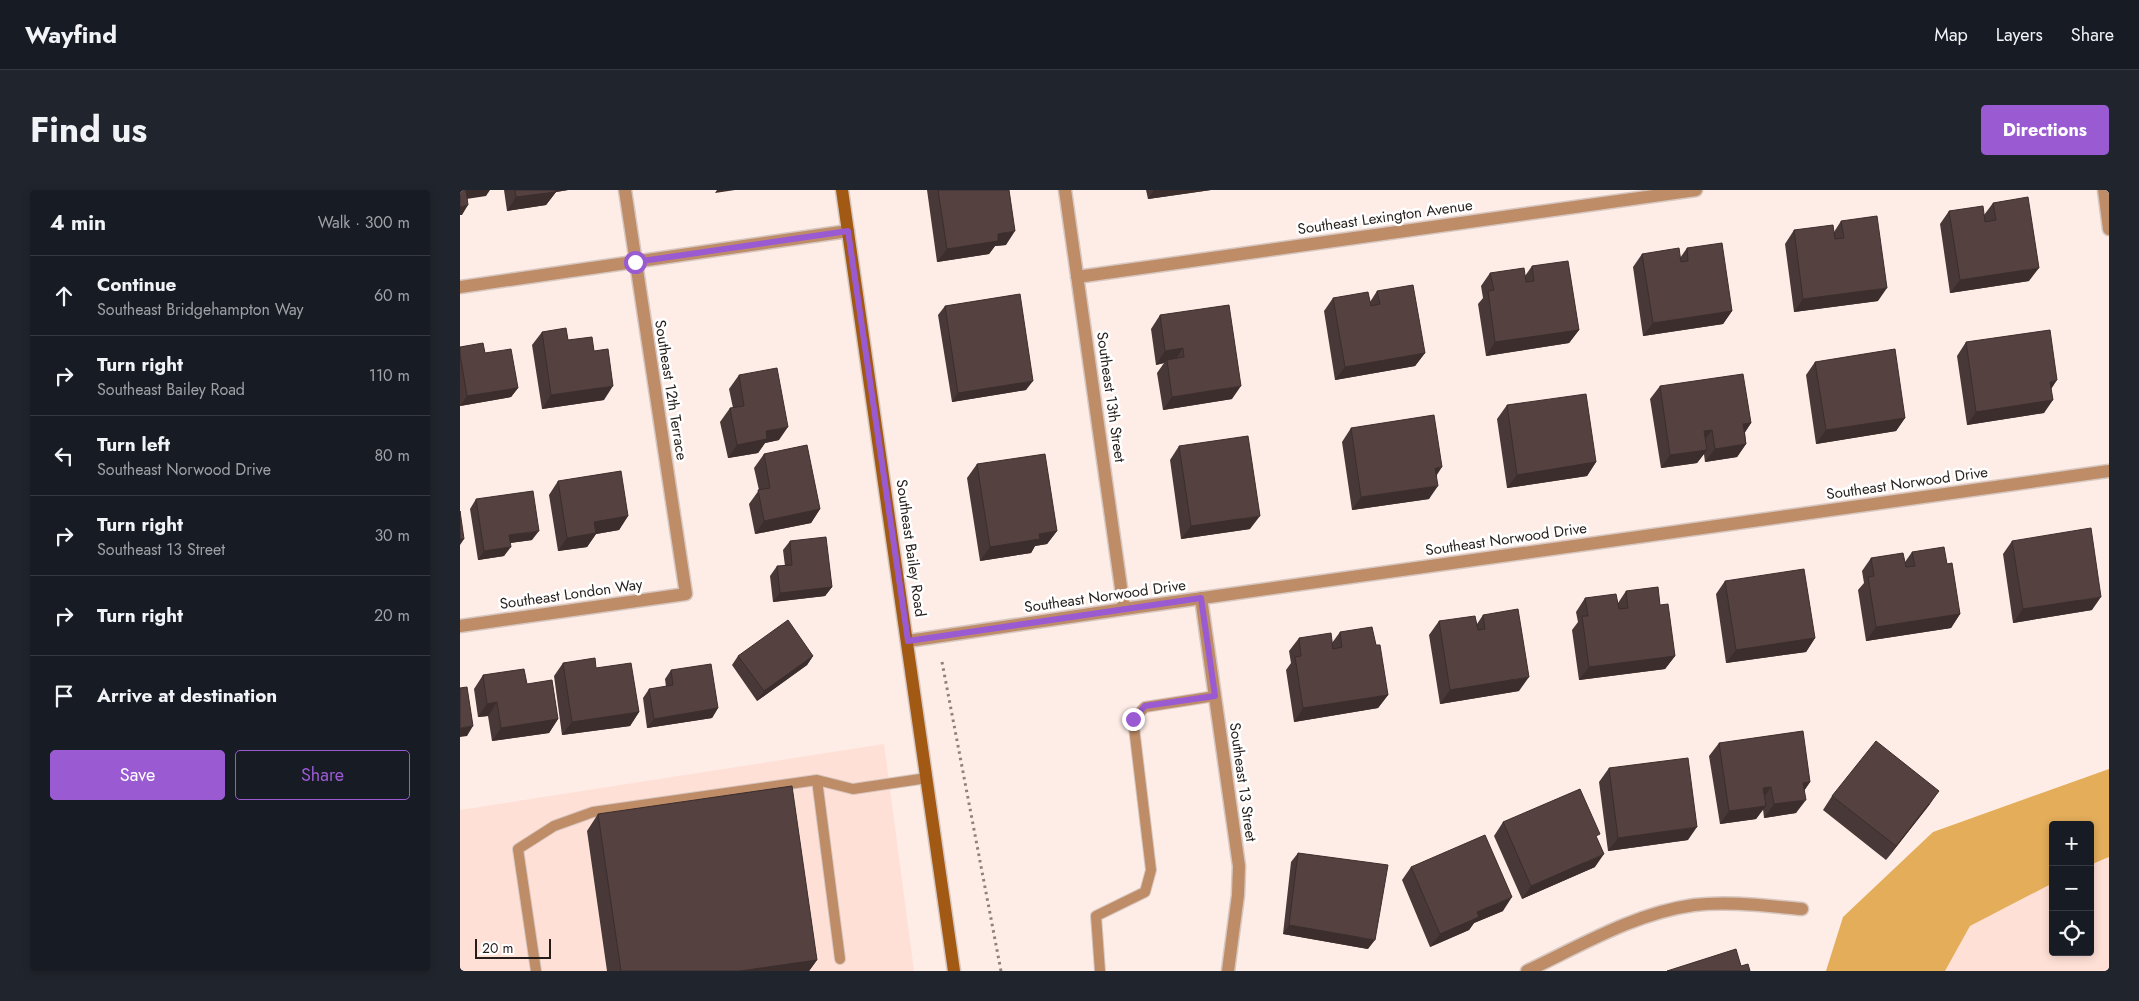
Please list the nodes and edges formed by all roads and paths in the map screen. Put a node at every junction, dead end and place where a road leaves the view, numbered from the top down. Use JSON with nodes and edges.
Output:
{"nodes":[{"id":1,"x":625,"y":190,"type":"edge"},
{"id":2,"x":842,"y":190,"type":"edge"},
{"id":3,"x":1065,"y":190,"type":"edge"},
{"id":4,"x":1696,"y":190,"type":"edge"},
{"id":5,"x":2104,"y":190,"type":"edge"},
{"id":6,"x":2109,"y":229,"type":"edge"},
{"id":7,"x":848,"y":231,"type":"junction"},
{"id":8,"x":635,"y":262,"type":"junction"},
{"id":9,"x":1077,"y":277,"type":"junction"},
{"id":10,"x":460,"y":287,"type":"edge"},
{"id":11,"x":2109,"y":472,"type":"edge"},
{"id":12,"x":686,"y":594,"type":"joint"},
{"id":13,"x":1201,"y":598,"type":"junction"},
{"id":14,"x":1124,"y":609,"type":"junction"},
{"id":15,"x":460,"y":626,"type":"edge"},
{"id":16,"x":908,"y":641,"type":"junction"},
{"id":17,"x":942,"y":662,"type":"dead end"},
{"id":18,"x":1215,"y":696,"type":"junction"},
{"id":19,"x":927,"y":778,"type":"junction"},
{"id":20,"x":817,"y":780,"type":"junction"},
{"id":21,"x":1802,"y":909,"type":"dead end"},
{"id":22,"x":840,"y":959,"type":"dead end"},
{"id":23,"x":536,"y":971,"type":"edge"},
{"id":24,"x":954,"y":971,"type":"edge"},
{"id":25,"x":1001,"y":971,"type":"edge"},
{"id":26,"x":1100,"y":971,"type":"edge"},
{"id":27,"x":1228,"y":971,"type":"edge"},
{"id":28,"x":1527,"y":971,"type":"edge"}],
"edges":[{"from":1,"to":8,"type":"street","name":"Southeast 12th Terrace"},
{"from":2,"to":7,"type":"main road","name":"Southeast Bailey Road"},
{"from":3,"to":9,"type":"street","name":"Southeast 13th Street"},
{"from":4,"to":9,"type":"street","name":"Southeast Lexington Avenue"},
{"from":5,"to":6,"type":"street"},
{"from":7,"to":8,"type":"street"},
{"from":7,"to":16,"type":"main road","name":"Southeast Bailey Road"},
{"from":8,"to":10,"type":"street"},
{"from":8,"to":12,"type":"street","name":"Southeast 12th Terrace"},
{"from":9,"to":14,"type":"street","name":"Southeast 13th Street"},
{"from":11,"to":13,"type":"street","name":"Southeast Norwood Drive"},
{"from":12,"to":15,"type":"street","name":"Southeast London Way"},
{"from":13,"to":14,"type":"street","name":"Southeast Norwood Drive"},
{"from":13,"to":18,"type":"street","name":"Southeast 13 Street"},
{"from":14,"to":16,"type":"street","name":"Southeast Norwood Drive"},
{"from":16,"to":19,"type":"main road","name":"Southeast Bailey Road"},
{"from":17,"to":25,"type":"path"},
{"from":18,"to":26,"type":"lane"},
{"from":18,"to":27,"type":"street","name":"Southeast 13 Street"},
{"from":19,"to":20,"type":"lane"},
{"from":19,"to":24,"type":"main road","name":"Southeast Bailey Road"},
{"from":20,"to":22,"type":"lane"},
{"from":20,"to":23,"type":"lane"},
{"from":21,"to":28,"type":"street"}]}
